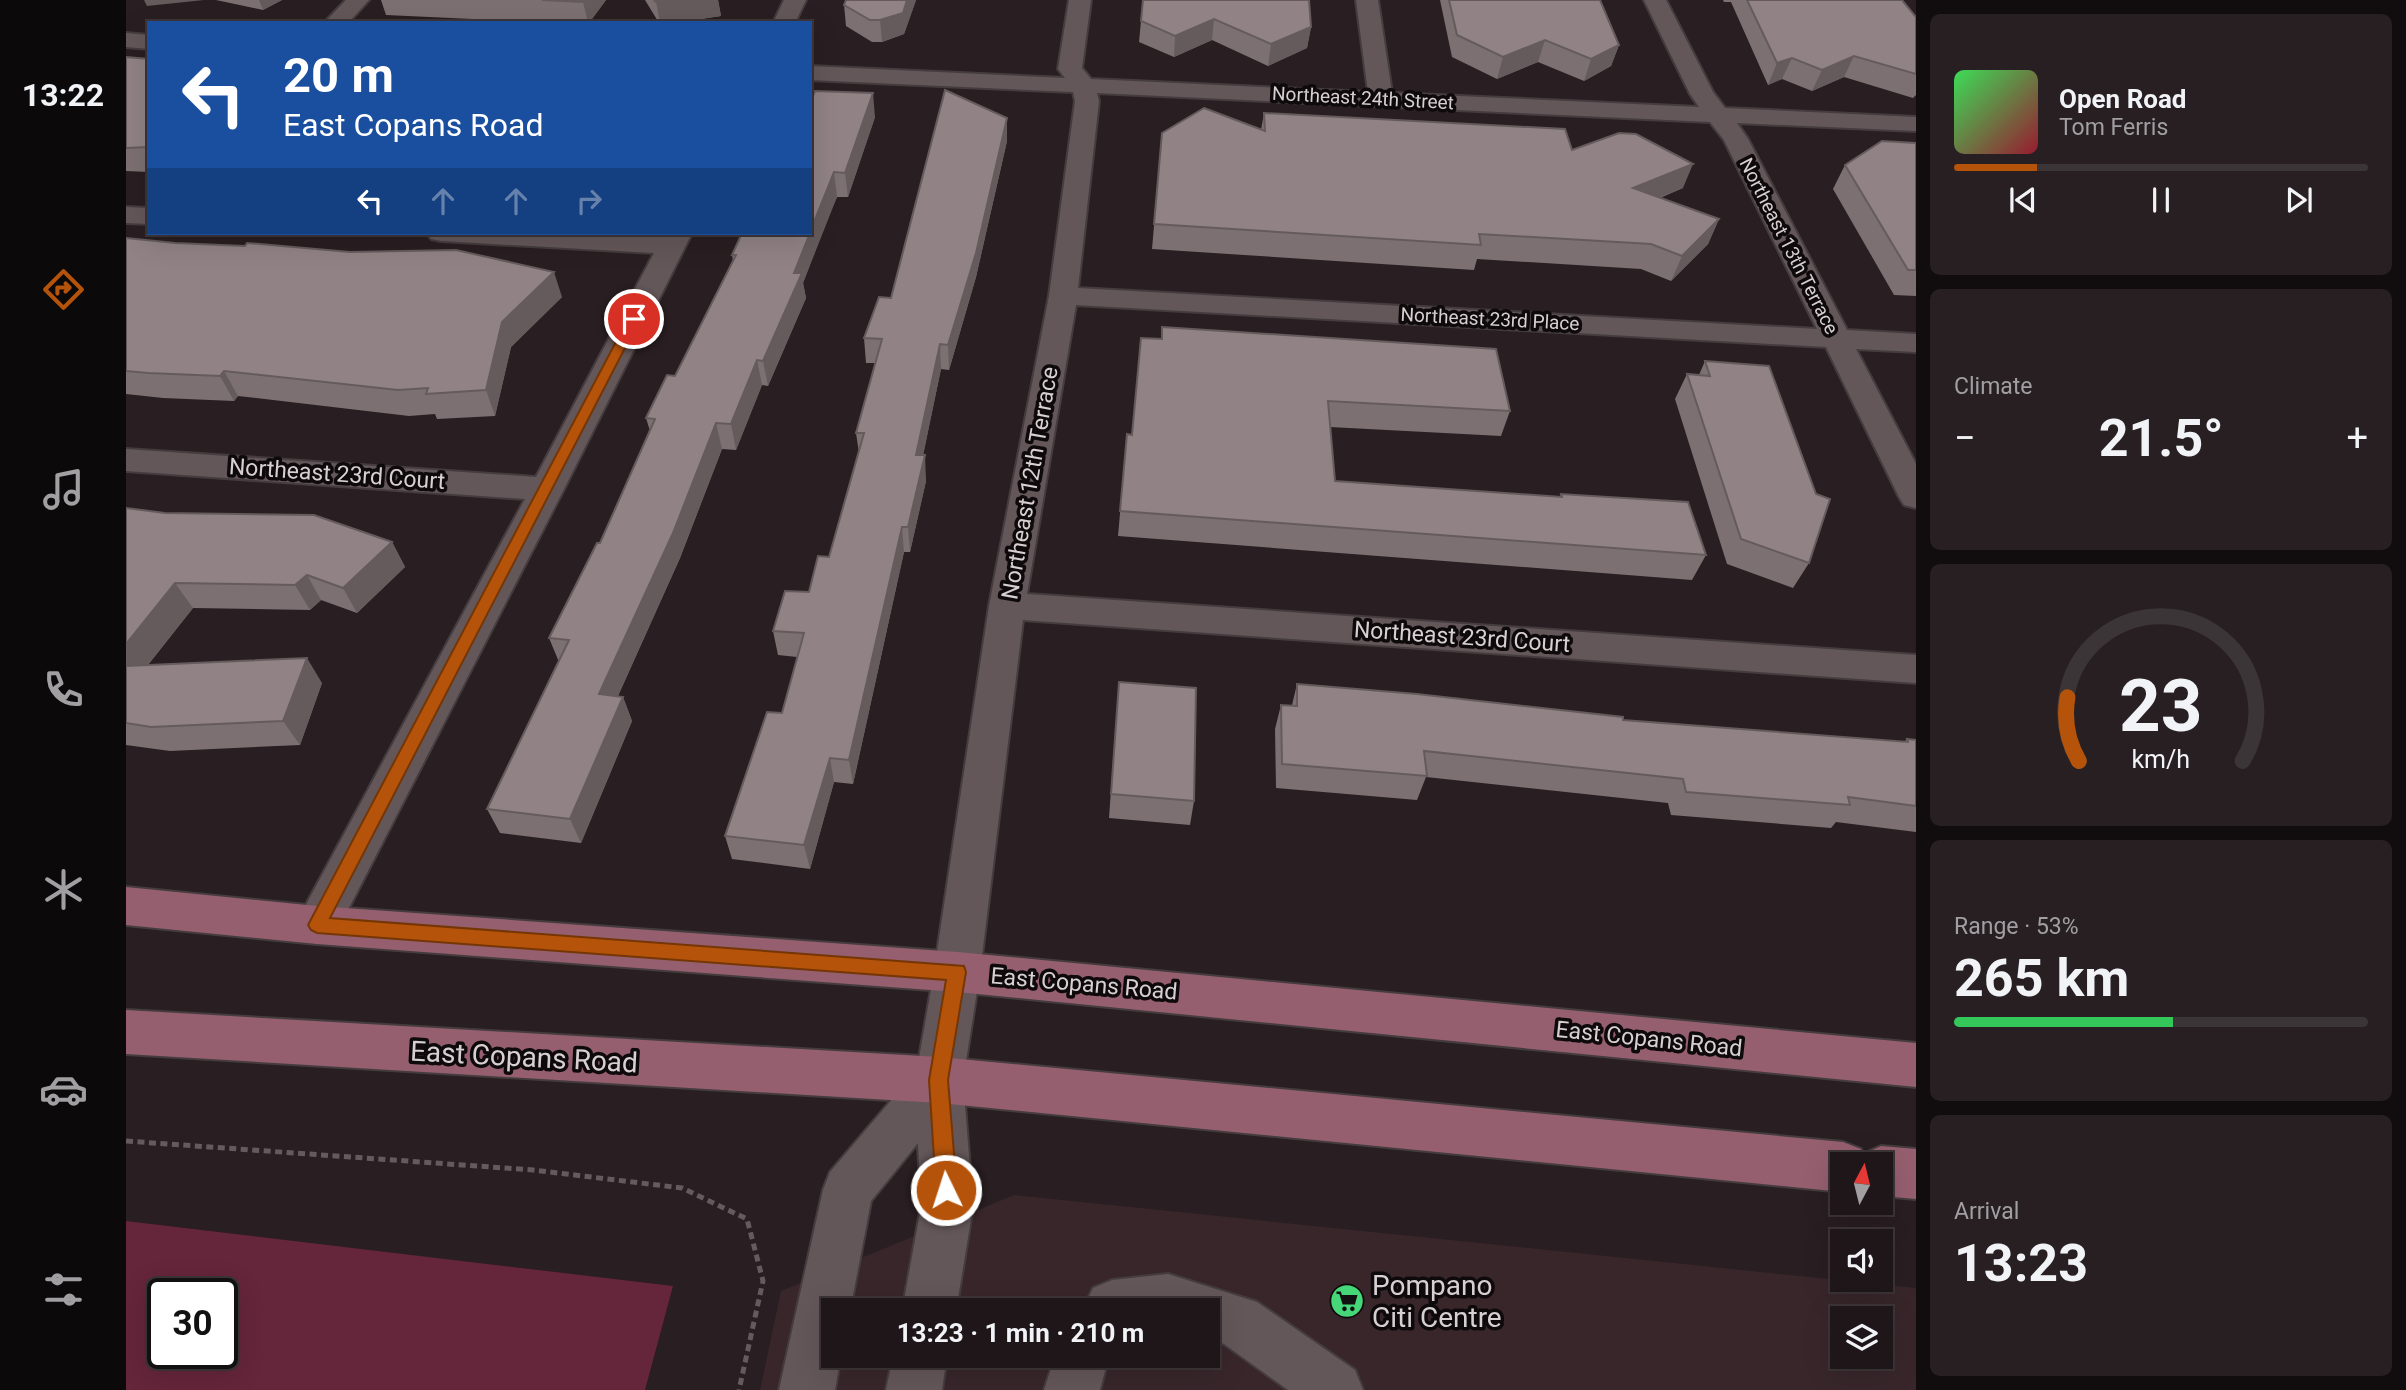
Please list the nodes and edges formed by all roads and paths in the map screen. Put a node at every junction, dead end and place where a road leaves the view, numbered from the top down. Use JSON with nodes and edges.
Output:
{"nodes":[{"id":1,"x":358,"y":0,"type":"edge"},
{"id":2,"x":795,"y":0,"type":"edge"},
{"id":3,"x":1080,"y":0,"type":"edge"},
{"id":4,"x":1367,"y":0,"type":"edge"},
{"id":5,"x":1655,"y":0,"type":"edge"},
{"id":6,"x":337,"y":21,"type":"edge"},
{"id":7,"x":784,"y":21,"type":"edge"},
{"id":8,"x":126,"y":40,"type":"edge"},
{"id":9,"x":147,"y":41,"type":"edge"},
{"id":10,"x":812,"y":72,"type":"edge"},
{"id":11,"x":1084,"y":85,"type":"junction"},
{"id":12,"x":1381,"y":99,"type":"junction"},
{"id":13,"x":1715,"y":115,"type":"junction"},
{"id":14,"x":1916,"y":124,"type":"edge"},
{"id":15,"x":126,"y":215,"type":"edge"},
{"id":16,"x":147,"y":216,"type":"edge"},
{"id":17,"x":519,"y":235,"type":"edge"},
{"id":18,"x":675,"y":239,"type":"edge"},
{"id":19,"x":1063,"y":296,"type":"junction"},
{"id":20,"x":1835,"y":338,"type":"junction"},
{"id":21,"x":1916,"y":343,"type":"edge"},
{"id":22,"x":126,"y":460,"type":"edge"},
{"id":23,"x":547,"y":489,"type":"junction"},
{"id":24,"x":1916,"y":497,"type":"edge"},
{"id":25,"x":1007,"y":606,"type":"junction"},
{"id":26,"x":1916,"y":669,"type":"edge"},
{"id":27,"x":126,"y":906,"type":"edge"},
{"id":28,"x":317,"y":925,"type":"junction"},
{"id":29,"x":957,"y":972,"type":"junction"},
{"id":30,"x":126,"y":1032,"type":"edge"},
{"id":31,"x":1916,"y":1065,"type":"edge"},
{"id":32,"x":939,"y":1080,"type":"junction"},
{"id":33,"x":126,"y":1141,"type":"edge"},
{"id":34,"x":1830,"y":1166,"type":"edge"},
{"id":35,"x":1894,"y":1172,"type":"edge"},
{"id":36,"x":1916,"y":1174,"type":"edge"},
{"id":37,"x":931,"y":1298,"type":"edge"},
{"id":38,"x":1220,"y":1316,"type":"edge"},
{"id":39,"x":918,"y":1368,"type":"edge"},
{"id":40,"x":1078,"y":1368,"type":"edge"},
{"id":41,"x":739,"y":1390,"type":"edge"},
{"id":42,"x":807,"y":1390,"type":"edge"},
{"id":43,"x":914,"y":1390,"type":"edge"},
{"id":44,"x":1072,"y":1390,"type":"edge"},
{"id":45,"x":1335,"y":1390,"type":"edge"}],
"edges":[{"from":1,"to":6,"type":"street"},
{"from":2,"to":7,"type":"street"},
{"from":3,"to":11,"type":"street","name":"Northeast 12th Terrace"},
{"from":4,"to":12,"type":"street"},
{"from":5,"to":13,"type":"street","name":"Northeast 13th Terrace"},
{"from":8,"to":9,"type":"street"},
{"from":10,"to":11,"type":"street","name":"Northeast 24th Street"},
{"from":11,"to":12,"type":"street","name":"Northeast 24th Street"},
{"from":11,"to":19,"type":"street","name":"Northeast 12th Terrace"},
{"from":12,"to":13,"type":"street","name":"Northeast 24th Street"},
{"from":13,"to":14,"type":"street","name":"Northeast 24th Street"},
{"from":13,"to":20,"type":"street","name":"Northeast 13th Terrace"},
{"from":15,"to":16,"type":"street"},
{"from":17,"to":18,"type":"street"},
{"from":18,"to":23,"type":"street"},
{"from":19,"to":20,"type":"street","name":"Northeast 23rd Place"},
{"from":19,"to":25,"type":"street","name":"Northeast 12th Terrace"},
{"from":20,"to":21,"type":"street","name":"Northeast 23rd Place"},
{"from":20,"to":24,"type":"street","name":"Northeast 13th Terrace"},
{"from":22,"to":23,"type":"street","name":"Northeast 23rd Court"},
{"from":23,"to":28,"type":"street"},
{"from":25,"to":26,"type":"street","name":"Northeast 23rd Court"},
{"from":25,"to":29,"type":"street","name":"Northeast 12th Terrace"},
{"from":27,"to":28,"type":"main road","name":"East Copans Road"},
{"from":28,"to":29,"type":"main road","name":"East Copans Road"},
{"from":29,"to":31,"type":"main road","name":"East Copans Road"},
{"from":29,"to":32,"type":"street","name":"Northeast 12th Terrace"},
{"from":30,"to":32,"type":"main road","name":"East Copans Road"},
{"from":32,"to":34,"type":"main road","name":"East Copans Road"},
{"from":32,"to":37,"type":"street","name":"Northeast 12th Terrace"},
{"from":32,"to":42,"type":"street"},
{"from":33,"to":41,"type":"path"},
{"from":35,"to":36,"type":"main road"},
{"from":38,"to":45,"type":"street"},
{"from":39,"to":43,"type":"street"},
{"from":40,"to":44,"type":"street"}]}
